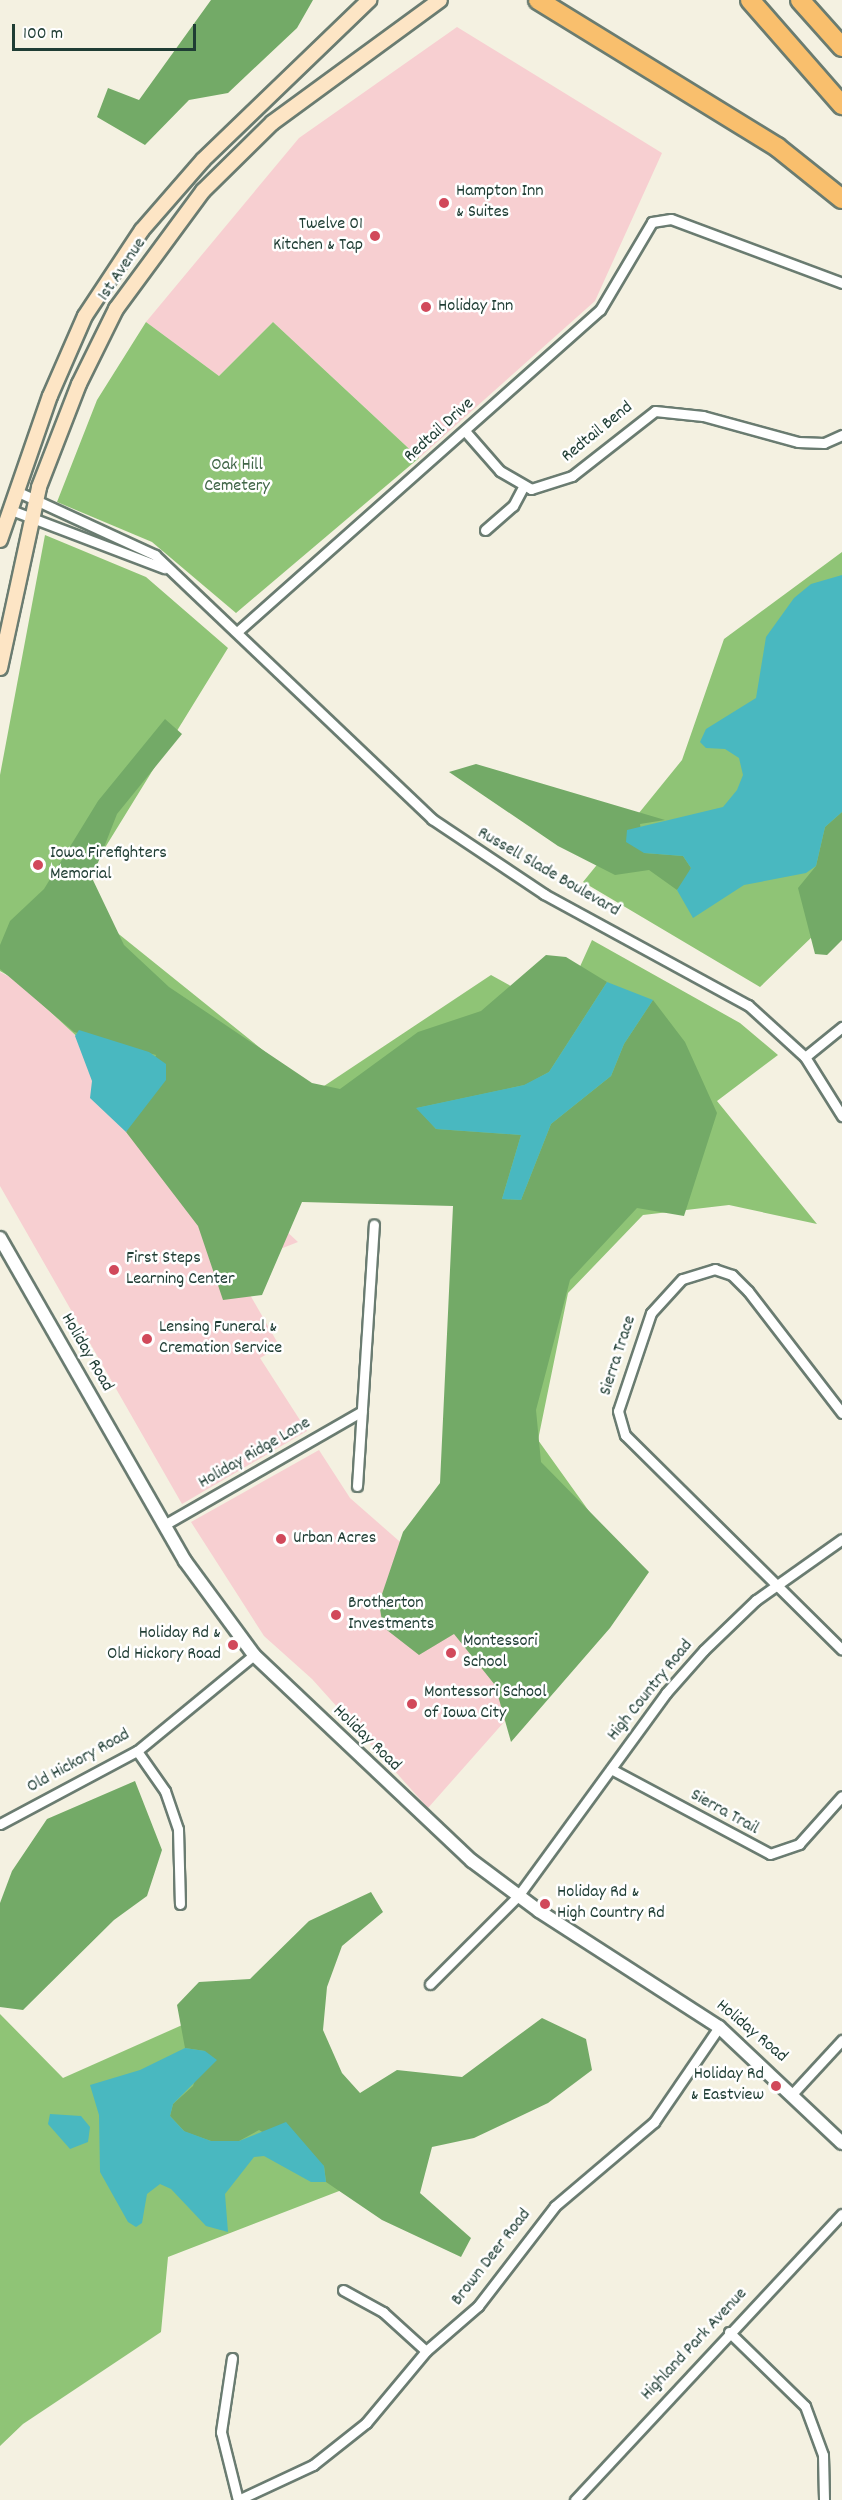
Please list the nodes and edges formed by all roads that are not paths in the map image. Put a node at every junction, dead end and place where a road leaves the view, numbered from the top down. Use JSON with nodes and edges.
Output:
{"nodes":[{"id":1,"x":369,"y":0,"type":"edge"},
{"id":2,"x":440,"y":0,"type":"edge"},
{"id":3,"x":538,"y":0,"type":"edge"},
{"id":4,"x":562,"y":0,"type":"edge"},
{"id":5,"x":750,"y":0,"type":"edge"},
{"id":6,"x":800,"y":0,"type":"edge"},
{"id":7,"x":575,"y":18,"type":"junction"},
{"id":8,"x":842,"y":47,"type":"edge"},
{"id":9,"x":842,"y":105,"type":"edge"},
{"id":10,"x":842,"y":199,"type":"edge"},
{"id":11,"x":842,"y":283,"type":"edge"},
{"id":12,"x":465,"y":431,"type":"junction"},
{"id":13,"x":842,"y":435,"type":"edge"},
{"id":14,"x":523,"y":487,"type":"junction"},
{"id":15,"x":16,"y":491,"type":"junction"},
{"id":16,"x":35,"y":500,"type":"junction"},
{"id":17,"x":11,"y":510,"type":"junction"},
{"id":18,"x":31,"y":517,"type":"junction"},
{"id":19,"x":485,"y":530,"type":"dead end"},
{"id":20,"x":0,"y":540,"type":"edge"},
{"id":21,"x":164,"y":568,"type":"junction"},
{"id":22,"x":237,"y":632,"type":"junction"},
{"id":23,"x":0,"y":668,"type":"edge"},
{"id":24,"x":842,"y":1027,"type":"edge"},
{"id":25,"x":805,"y":1057,"type":"junction"},
{"id":26,"x":842,"y":1116,"type":"edge"},
{"id":27,"x":374,"y":1225,"type":"dead end"},
{"id":28,"x":0,"y":1238,"type":"edge"},
{"id":29,"x":362,"y":1411,"type":"junction"},
{"id":30,"x":842,"y":1413,"type":"edge"},
{"id":31,"x":357,"y":1486,"type":"dead end"},
{"id":32,"x":164,"y":1525,"type":"junction"},
{"id":33,"x":842,"y":1539,"type":"edge"},
{"id":34,"x":777,"y":1585,"type":"junction"},
{"id":35,"x":842,"y":1650,"type":"edge"},
{"id":36,"x":254,"y":1655,"type":"junction"},
{"id":37,"x":137,"y":1751,"type":"junction"},
{"id":38,"x":611,"y":1769,"type":"junction"},
{"id":39,"x":842,"y":1796,"type":"edge"},
{"id":40,"x":0,"y":1824,"type":"edge"},
{"id":41,"x":518,"y":1896,"type":"junction"},
{"id":42,"x":180,"y":1904,"type":"dead end"},
{"id":43,"x":430,"y":1984,"type":"dead end"},
{"id":44,"x":719,"y":2027,"type":"junction"},
{"id":45,"x":842,"y":2040,"type":"edge"},
{"id":46,"x":794,"y":2092,"type":"junction"},
{"id":47,"x":842,"y":2143,"type":"edge"},
{"id":48,"x":842,"y":2214,"type":"edge"},
{"id":49,"x":343,"y":2290,"type":"dead end"},
{"id":50,"x":729,"y":2332,"type":"junction"},
{"id":51,"x":426,"y":2351,"type":"junction"},
{"id":52,"x":231,"y":2358,"type":"dead end"},
{"id":53,"x":238,"y":2500,"type":"edge"},
{"id":54,"x":574,"y":2500,"type":"edge"},
{"id":55,"x":824,"y":2500,"type":"edge"}],
"edges":[{"from":1,"to":15,"type":"main road","name":"1st Avenue"},
{"from":2,"to":16,"type":"main road","name":"1st Avenue"},
{"from":3,"to":7,"type":"highway"},
{"from":4,"to":7,"type":"highway"},
{"from":5,"to":9,"type":"highway"},
{"from":6,"to":8,"type":"highway"},
{"from":7,"to":10,"type":"highway"},
{"from":11,"to":12,"type":"street","name":"Redtail Drive"},
{"from":12,"to":14,"type":"street"},
{"from":12,"to":22,"type":"street","name":"Redtail Drive"},
{"from":13,"to":14,"type":"street","name":"Redtail Bend"},
{"from":14,"to":19,"type":"street"},
{"from":15,"to":16,"type":"street","name":"Russell Slade Boulevard"},
{"from":15,"to":17,"type":"main road","name":"1st Avenue"},
{"from":16,"to":18,"type":"main road","name":"1st Avenue"},
{"from":16,"to":21,"type":"street","name":"Russell Slade Boulevard"},
{"from":17,"to":18,"type":"street","name":"Russell Slade Boulevard"},
{"from":17,"to":20,"type":"main road","name":"1st Avenue"},
{"from":18,"to":21,"type":"street","name":"Russell Slade Boulevard"},
{"from":18,"to":23,"type":"main road","name":"1st Avenue"},
{"from":21,"to":22,"type":"street","name":"Russell Slade Boulevard"},
{"from":22,"to":25,"type":"street","name":"Russell Slade Boulevard"},
{"from":24,"to":25,"type":"street"},
{"from":25,"to":26,"type":"street","name":"Russell Slade Boulevard"},
{"from":27,"to":29,"type":"street"},
{"from":28,"to":32,"type":"street","name":"Holiday Road"},
{"from":29,"to":31,"type":"street"},
{"from":29,"to":32,"type":"street","name":"Holiday Ridge Lane"},
{"from":30,"to":34,"type":"street","name":"Sierra Trace"},
{"from":32,"to":36,"type":"street","name":"Holiday Road"},
{"from":33,"to":34,"type":"street","name":"High Country Road"},
{"from":34,"to":35,"type":"street"},
{"from":34,"to":38,"type":"street","name":"High Country Road"},
{"from":36,"to":37,"type":"street","name":"Old Hickory Road"},
{"from":36,"to":41,"type":"street","name":"Holiday Road"},
{"from":37,"to":40,"type":"street","name":"Old Hickory Road"},
{"from":37,"to":42,"type":"street"},
{"from":38,"to":39,"type":"street","name":"Sierra Trail"},
{"from":38,"to":41,"type":"street","name":"High Country Road"},
{"from":41,"to":43,"type":"street","name":"High Country Road"},
{"from":41,"to":44,"type":"street","name":"Holiday Road"},
{"from":44,"to":46,"type":"street","name":"Holiday Road"},
{"from":44,"to":51,"type":"street","name":"Brown Deer Road"},
{"from":45,"to":46,"type":"street"},
{"from":46,"to":47,"type":"street","name":"Holiday Road"},
{"from":48,"to":50,"type":"street","name":"Highland Park Avenue"},
{"from":49,"to":51,"type":"street"},
{"from":50,"to":54,"type":"street","name":"Highland Park Avenue"},
{"from":50,"to":55,"type":"street"},
{"from":51,"to":53,"type":"street","name":"Brown Deer Road"},
{"from":52,"to":53,"type":"street"}]}
